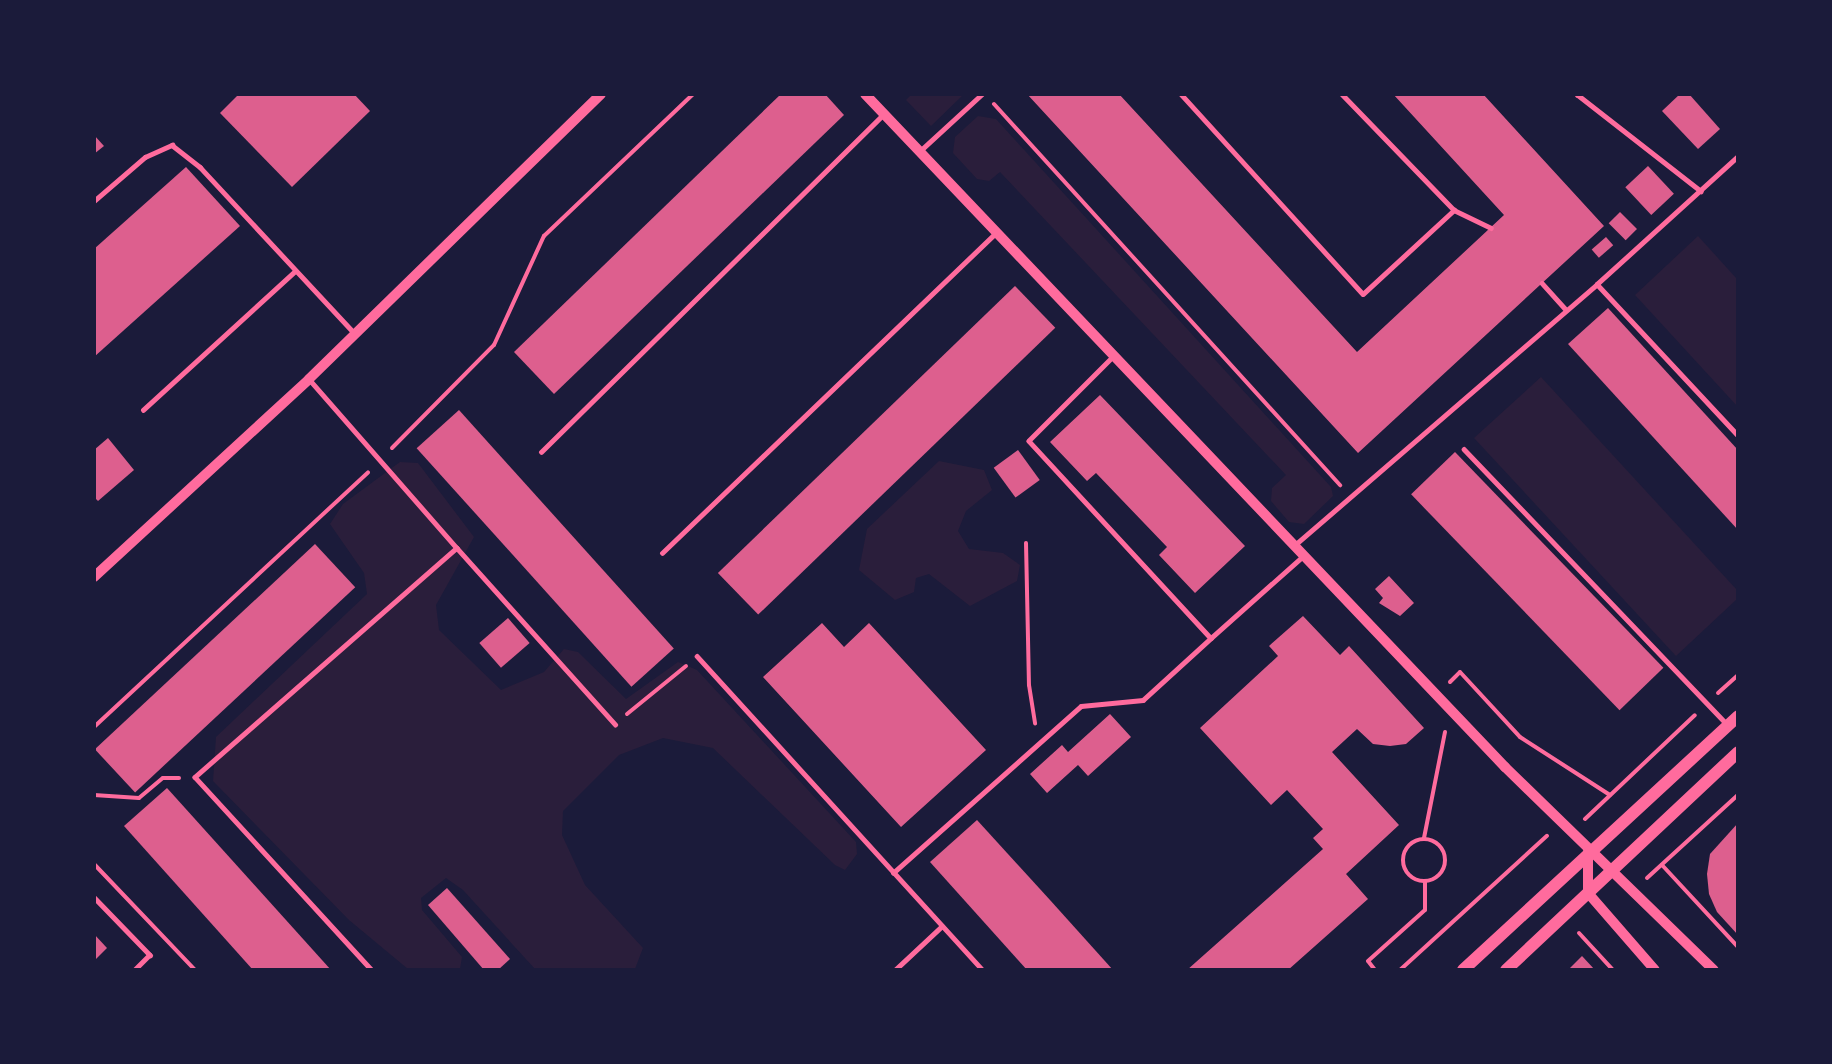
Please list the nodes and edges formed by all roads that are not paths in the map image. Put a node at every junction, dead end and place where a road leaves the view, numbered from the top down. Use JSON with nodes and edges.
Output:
{"nodes":[{"id":1,"x":601,"y":94,"type":"edge"},
{"id":2,"x":865,"y":94,"type":"edge"},
{"id":3,"x":984,"y":94,"type":"edge"},
{"id":4,"x":1181,"y":94,"type":"edge"},
{"id":5,"x":1342,"y":94,"type":"edge"},
{"id":6,"x":1578,"y":95,"type":"edge"},
{"id":7,"x":884,"y":114,"type":"junction"},
{"id":8,"x":920,"y":152,"type":"junction"},
{"id":9,"x":1737,"y":156,"type":"edge"},
{"id":10,"x":1701,"y":191,"type":"junction"},
{"id":11,"x":94,"y":201,"type":"edge"},
{"id":12,"x":1454,"y":210,"type":"junction"},
{"id":13,"x":1491,"y":228,"type":"dead end"},
{"id":14,"x":996,"y":232,"type":"junction"},
{"id":15,"x":295,"y":271,"type":"junction"},
{"id":16,"x":1542,"y":283,"type":"dead end"},
{"id":17,"x":1597,"y":284,"type":"junction"},
{"id":18,"x":1566,"y":310,"type":"junction"},
{"id":19,"x":355,"y":334,"type":"junction"},
{"id":20,"x":1114,"y":356,"type":"junction"},
{"id":21,"x":309,"y":379,"type":"junction"},
{"id":22,"x":143,"y":410,"type":"dead end"},
{"id":23,"x":1737,"y":435,"type":"edge"},
{"id":24,"x":1464,"y":449,"type":"dead end"},
{"id":25,"x":541,"y":452,"type":"dead end"},
{"id":26,"x":1294,"y":546,"type":"junction"},
{"id":27,"x":457,"y":548,"type":"junction"},
{"id":28,"x":662,"y":553,"type":"dead end"},
{"id":29,"x":1303,"y":555,"type":"junction"},
{"id":30,"x":94,"y":578,"type":"edge"},
{"id":31,"x":1211,"y":638,"type":"junction"},
{"id":32,"x":697,"y":656,"type":"road end"},
{"id":33,"x":1737,"y":716,"type":"edge"},
{"id":34,"x":615,"y":724,"type":"road end"},
{"id":35,"x":1728,"y":725,"type":"junction"},
{"id":36,"x":1737,"y":752,"type":"edge"},
{"id":37,"x":1588,"y":852,"type":"junction"},
{"id":38,"x":1613,"y":869,"type":"junction"},
{"id":39,"x":893,"y":873,"type":"junction"},
{"id":40,"x":1588,"y":893,"type":"junction"},
{"id":41,"x":94,"y":897,"type":"edge"},
{"id":42,"x":942,"y":926,"type":"junction"},
{"id":43,"x":135,"y":969,"type":"edge"},
{"id":44,"x":372,"y":969,"type":"edge"},
{"id":45,"x":895,"y":969,"type":"edge"},
{"id":46,"x":983,"y":969,"type":"edge"},
{"id":47,"x":1463,"y":969,"type":"edge"},
{"id":48,"x":1506,"y":969,"type":"edge"},
{"id":49,"x":1655,"y":969,"type":"edge"},
{"id":50,"x":1714,"y":969,"type":"edge"}],
"edges":[{"from":1,"to":19,"type":"street"},
{"from":2,"to":7,"type":"street"},
{"from":3,"to":8,"type":"lane"},
{"from":4,"to":12,"type":"lane"},
{"from":5,"to":12,"type":"lane"},
{"from":6,"to":10,"type":"lane"},
{"from":7,"to":8,"type":"street"},
{"from":7,"to":25,"type":"lane"},
{"from":8,"to":14,"type":"street"},
{"from":9,"to":10,"type":"lane"},
{"from":10,"to":17,"type":"lane"},
{"from":11,"to":15,"type":"lane"},
{"from":12,"to":13,"type":"lane"},
{"from":14,"to":20,"type":"street"},
{"from":14,"to":28,"type":"lane"},
{"from":15,"to":19,"type":"lane"},
{"from":15,"to":22,"type":"lane"},
{"from":16,"to":18,"type":"lane"},
{"from":17,"to":18,"type":"lane"},
{"from":17,"to":23,"type":"lane"},
{"from":18,"to":26,"type":"lane"},
{"from":19,"to":21,"type":"street"},
{"from":20,"to":26,"type":"street"},
{"from":20,"to":31,"type":"lane"},
{"from":21,"to":27,"type":"lane"},
{"from":21,"to":30,"type":"street"},
{"from":24,"to":35,"type":"lane"},
{"from":26,"to":29,"type":"street"},
{"from":27,"to":34,"type":"lane"},
{"from":27,"to":44,"type":"lane"},
{"from":29,"to":31,"type":"lane"},
{"from":29,"to":37,"type":"street"},
{"from":31,"to":39,"type":"lane"},
{"from":32,"to":39,"type":"lane"},
{"from":33,"to":35,"type":"main road"},
{"from":35,"to":37,"type":"main road"},
{"from":36,"to":38,"type":"main road"},
{"from":37,"to":38,"type":"street"},
{"from":37,"to":40,"type":"street"},
{"from":37,"to":47,"type":"main road"},
{"from":38,"to":40,"type":"main road"},
{"from":38,"to":50,"type":"street"},
{"from":39,"to":42,"type":"lane"},
{"from":40,"to":48,"type":"main road"},
{"from":40,"to":49,"type":"street"},
{"from":41,"to":43,"type":"lane"},
{"from":42,"to":45,"type":"lane"},
{"from":42,"to":46,"type":"lane"}]}
